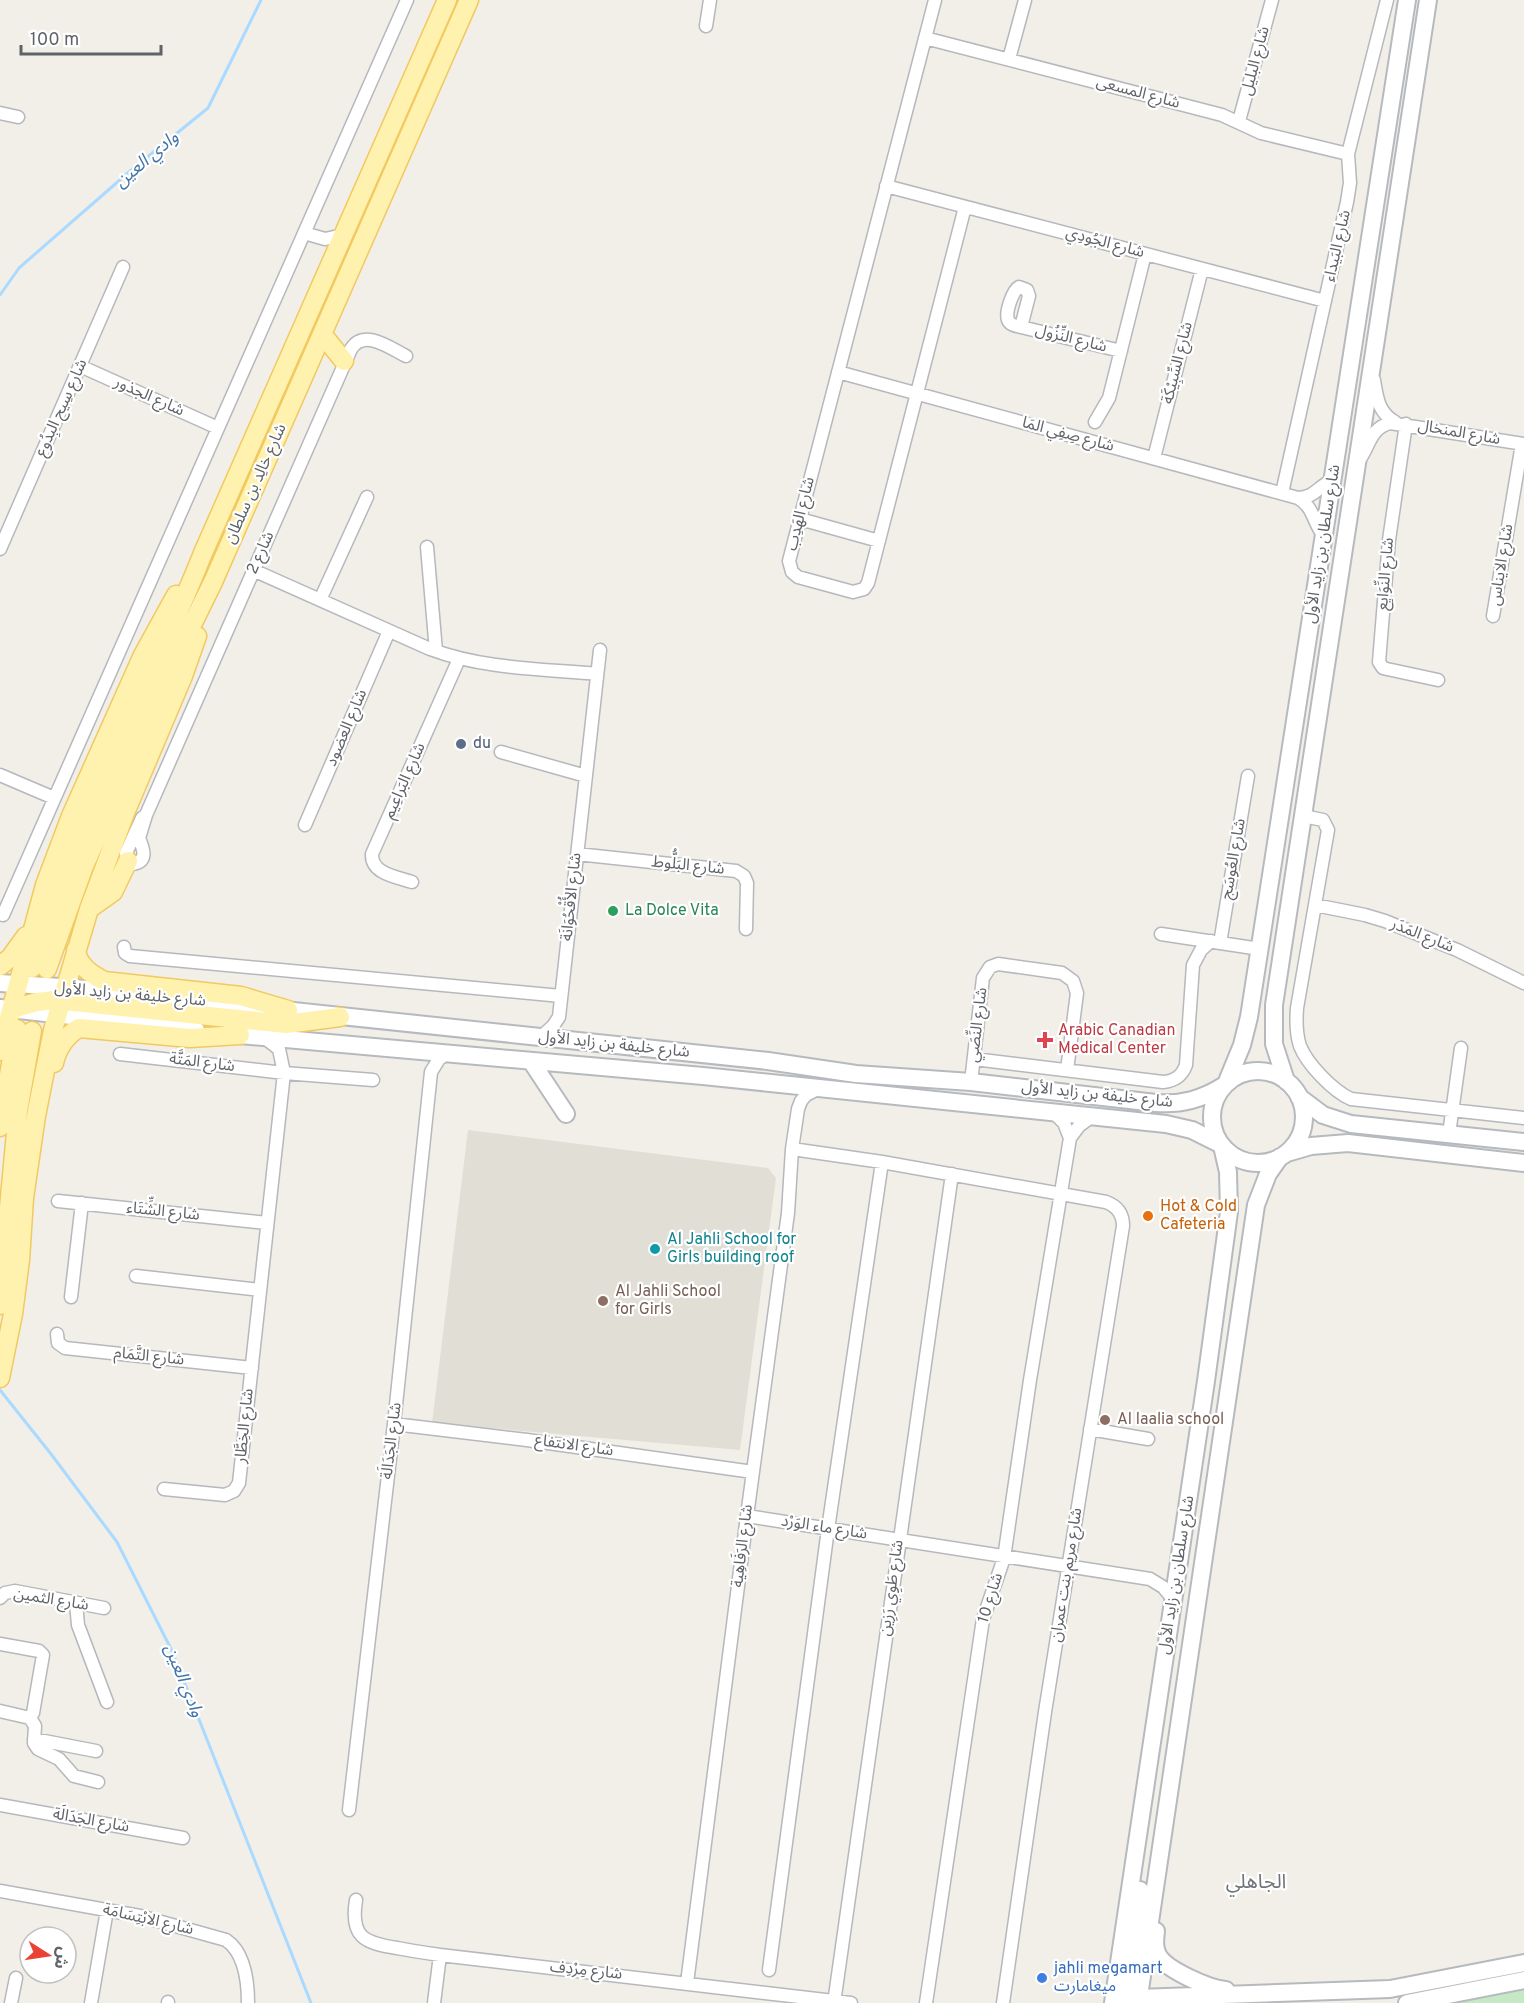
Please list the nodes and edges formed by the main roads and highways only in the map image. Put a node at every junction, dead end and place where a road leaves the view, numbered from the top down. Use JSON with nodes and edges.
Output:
{"nodes":[{"id":1,"x":447,"y":0,"type":"edge"},
{"id":2,"x":469,"y":0,"type":"edge"},
{"id":3,"x":1407,"y":0,"type":"edge"},
{"id":4,"x":1428,"y":0,"type":"edge"},
{"id":5,"x":322,"y":334,"type":"junction"},
{"id":6,"x":344,"y":362,"type":"road end"},
{"id":7,"x":203,"y":553,"type":"junction"},
{"id":8,"x":213,"y":582,"type":"junction"},
{"id":9,"x":128,"y":861,"type":"road end"},
{"id":10,"x":89,"y":909,"type":"junction"},
{"id":11,"x":34,"y":924,"type":"junction"},
{"id":12,"x":76,"y":950,"type":"junction"},
{"id":13,"x":0,"y":966,"type":"edge"},
{"id":14,"x":7,"y":997,"type":"edge"},
{"id":15,"x":62,"y":1001,"type":"junction"},
{"id":16,"x":288,"y":1010,"type":"junction"},
{"id":17,"x":340,"y":1017,"type":"junction"},
{"id":18,"x":240,"y":1035,"type":"junction"},
{"id":19,"x":0,"y":1051,"type":"edge"},
{"id":20,"x":531,"y":1060,"type":"junction"},
{"id":21,"x":1286,"y":1081,"type":"junction"},
{"id":22,"x":1225,"y":1085,"type":"junction"},
{"id":23,"x":1299,"y":1096,"type":"junction"},
{"id":24,"x":566,"y":1114,"type":"dead end"},
{"id":25,"x":0,"y":1127,"type":"edge"},
{"id":26,"x":1524,"y":1142,"type":"edge"},
{"id":27,"x":1221,"y":1145,"type":"junction"},
{"id":28,"x":1284,"y":1155,"type":"junction"},
{"id":29,"x":1524,"y":1163,"type":"edge"},
{"id":30,"x":27,"y":1176,"type":"junction"},
{"id":31,"x":13,"y":1259,"type":"junction"},
{"id":32,"x":0,"y":1305,"type":"edge"},
{"id":33,"x":0,"y":1378,"type":"edge"},
{"id":34,"x":1137,"y":1836,"type":"junction"},
{"id":35,"x":1155,"y":1885,"type":"junction"},
{"id":36,"x":1524,"y":1963,"type":"edge"},
{"id":37,"x":1524,"y":1980,"type":"edge"},
{"id":38,"x":1279,"y":1994,"type":"junction"},
{"id":39,"x":1134,"y":2001,"type":"edge"},
{"id":40,"x":1113,"y":2003,"type":"edge"},
{"id":41,"x":1407,"y":2003,"type":"edge"}],
"edges":[{"from":1,"to":7,"type":"main road","name":"شارع خالِد بن سلطان"},
{"from":2,"to":5,"type":"main road","name":"شارع خالِد بن سلطان"},
{"from":3,"to":22,"type":"main road","name":"شارع سلطان بن زايد الأول"},
{"from":4,"to":21,"type":"main road","name":"شارع سلطان بن زايد الأول"},
{"from":5,"to":6,"type":"main road"},
{"from":5,"to":8,"type":"main road","name":"شارع خالِد بن سلطان"},
{"from":7,"to":8,"type":"main road","name":"شارع خالِد بن سلطان"},
{"from":7,"to":11,"type":"main road"},
{"from":8,"to":10,"type":"main road"},
{"from":9,"to":10,"type":"main road"},
{"from":10,"to":12,"type":"main road"},
{"from":11,"to":13,"type":"main road"},
{"from":11,"to":14,"type":"main road"},
{"from":12,"to":15,"type":"main road"},
{"from":12,"to":16,"type":"main road"},
{"from":14,"to":15,"type":"main road","name":"شارع خليفة بن زايد الأول"},
{"from":14,"to":15,"type":"main road"},
{"from":14,"to":19,"type":"main road"},
{"from":15,"to":16,"type":"main road","name":"شارع خليفة بن زايد الأول"},
{"from":15,"to":17,"type":"main road"},
{"from":15,"to":18,"type":"main road","name":"شارع خليفة بن زايد الأول"},
{"from":15,"to":30,"type":"main road"},
{"from":16,"to":17,"type":"main road","name":"شارع خليفة بن زايد الأول"},
{"from":17,"to":22,"type":"main road","name":"شارع خليفة بن زايد الأول"},
{"from":18,"to":20,"type":"main road","name":"شارع خليفة بن زايد الأول"},
{"from":18,"to":30,"type":"main road"},
{"from":20,"to":24,"type":"main road"},
{"from":20,"to":27,"type":"main road","name":"شارع خليفة بن زايد الأول"},
{"from":21,"to":22,"type":"main road"},
{"from":21,"to":23,"type":"main road"},
{"from":22,"to":27,"type":"main road"},
{"from":23,"to":26,"type":"main road"},
{"from":23,"to":28,"type":"main road"},
{"from":25,"to":31,"type":"main road"},
{"from":27,"to":28,"type":"main road"},
{"from":27,"to":34,"type":"main road","name":"شارع سلطان بن زايد الأول"},
{"from":28,"to":29,"type":"main road"},
{"from":28,"to":35,"type":"main road","name":"شارع سلطان بن زايد الأول"},
{"from":30,"to":31,"type":"main road"},
{"from":31,"to":32,"type":"main road"},
{"from":31,"to":33,"type":"main road"},
{"from":34,"to":39,"type":"main road"},
{"from":34,"to":40,"type":"main road","name":"شارع سلطان بن زايد الأول"},
{"from":35,"to":38,"type":"main road"},
{"from":35,"to":39,"type":"main road","name":"شارع سلطان بن زايد الأول"},
{"from":36,"to":38,"type":"main road"},
{"from":37,"to":41,"type":"main road"},
{"from":38,"to":39,"type":"main road"},
{"from":39,"to":40,"type":"main road"}]}
